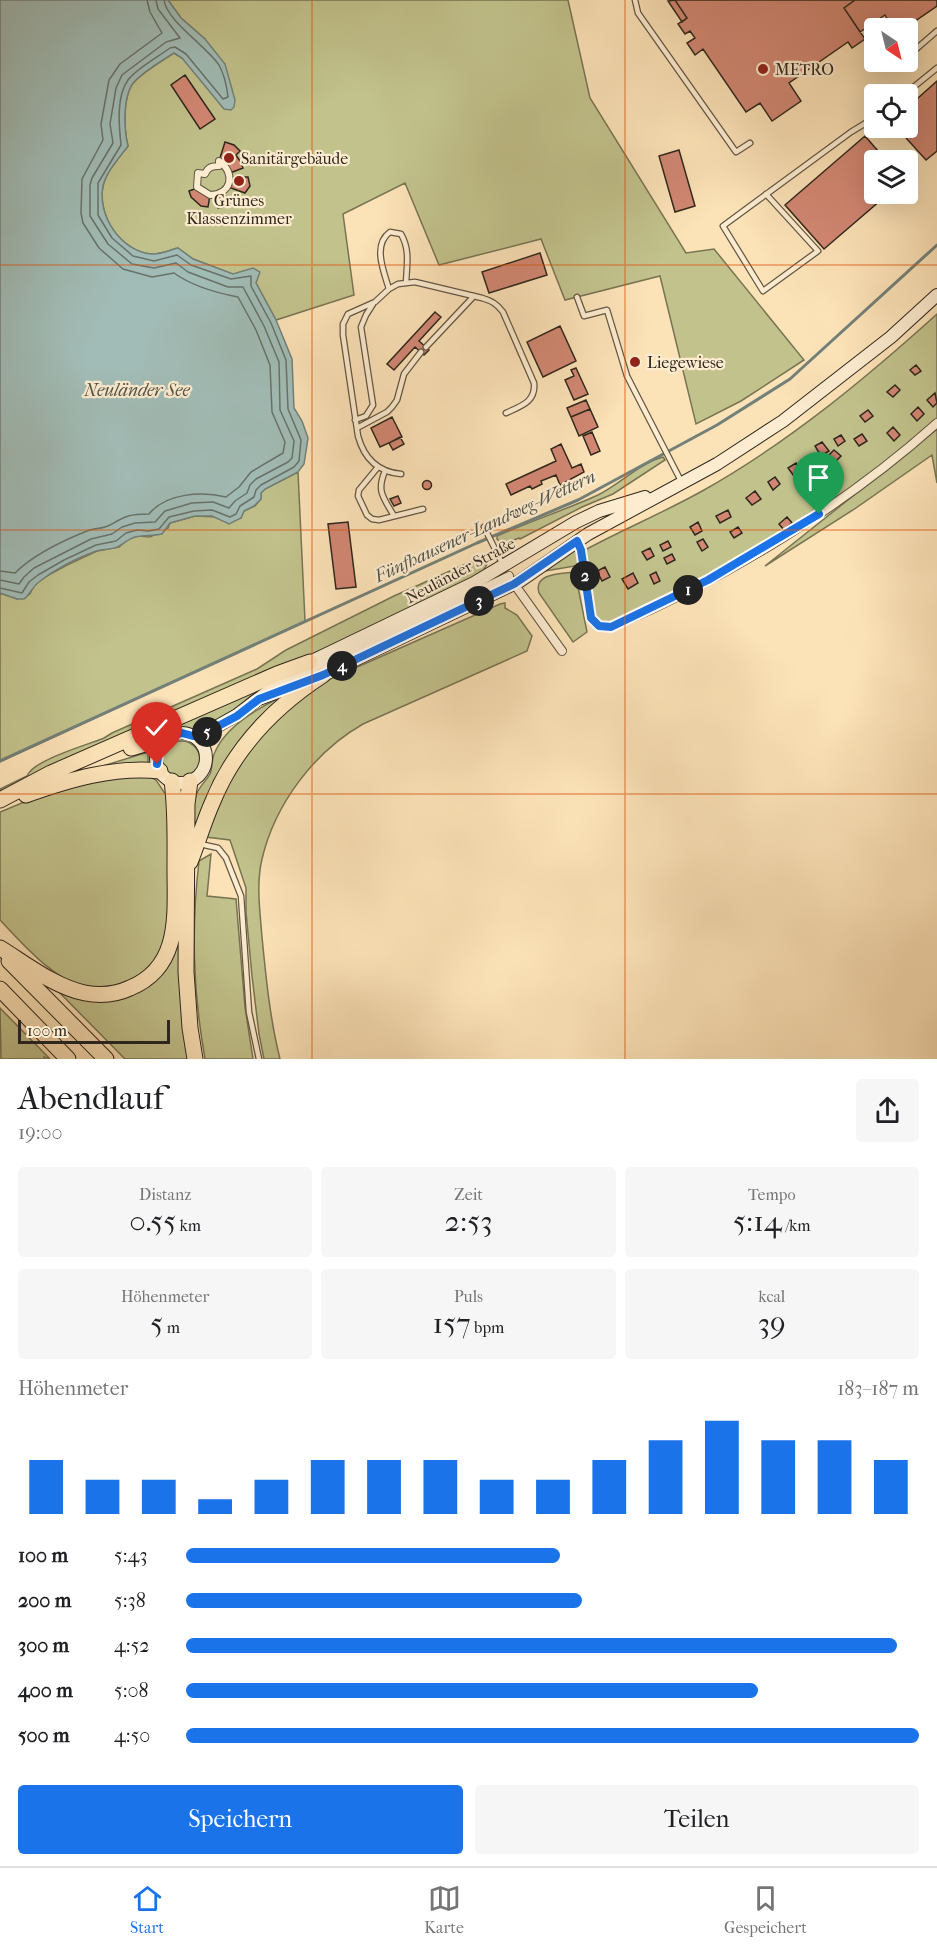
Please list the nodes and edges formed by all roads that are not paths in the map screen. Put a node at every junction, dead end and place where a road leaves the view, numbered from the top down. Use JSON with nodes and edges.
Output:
{"nodes":[{"id":1,"x":635,"y":0,"type":"edge"},
{"id":2,"x":937,"y":31,"type":"edge"},
{"id":3,"x":918,"y":47,"type":"edge"},
{"id":4,"x":937,"y":68,"type":"edge"},
{"id":5,"x":917,"y":84,"type":"edge"},
{"id":6,"x":864,"y":124,"type":"edge"},
{"id":7,"x":750,"y":143,"type":"dead end"},
{"id":8,"x":226,"y":190,"type":"joint"},
{"id":9,"x":766,"y":194,"type":"junction"},
{"id":10,"x":406,"y":282,"type":"junction"},
{"id":11,"x":389,"y":289,"type":"junction"},
{"id":12,"x":937,"y":295,"type":"edge"},
{"id":13,"x":474,"y":296,"type":"junction"},
{"id":14,"x":577,"y":297,"type":"dead end"},
{"id":15,"x":375,"y":302,"type":"junction"},
{"id":16,"x":426,"y":347,"type":"dead end"},
{"id":17,"x":422,"y":352,"type":"dead end"},
{"id":18,"x":506,"y":413,"type":"dead end"},
{"id":19,"x":355,"y":420,"type":"junction"},
{"id":20,"x":937,"y":423,"type":"edge"},
{"id":21,"x":357,"y":428,"type":"junction"},
{"id":22,"x":378,"y":467,"type":"junction"},
{"id":23,"x":385,"y":471,"type":"junction"},
{"id":24,"x":401,"y":474,"type":"dead end"},
{"id":25,"x":683,"y":484,"type":"junction"},
{"id":26,"x":423,"y":509,"type":"dead end"},
{"id":27,"x":394,"y":516,"type":"junction"},
{"id":28,"x":484,"y":527,"type":"dead end"},
{"id":29,"x":577,"y":541,"type":"junction"},
{"id":30,"x":509,"y":575,"type":"junction"},
{"id":31,"x":562,"y":651,"type":"dead end"},
{"id":32,"x":310,"y":662,"type":"junction"},
{"id":33,"x":323,"y":675,"type":"junction"},
{"id":34,"x":259,"y":699,"type":"junction"},
{"id":35,"x":237,"y":716,"type":"junction"},
{"id":36,"x":193,"y":736,"type":"junction"},
{"id":37,"x":163,"y":741,"type":"junction"},
{"id":38,"x":206,"y":754,"type":"junction"},
{"id":39,"x":160,"y":771,"type":"junction"},
{"id":40,"x":172,"y":781,"type":"junction"},
{"id":41,"x":190,"y":781,"type":"junction"},
{"id":42,"x":0,"y":802,"type":"edge"},
{"id":43,"x":198,"y":843,"type":"junction"},
{"id":44,"x":187,"y":870,"type":"junction"},
{"id":45,"x":0,"y":950,"type":"edge"},
{"id":46,"x":0,"y":989,"type":"edge"},
{"id":47,"x":69,"y":1059,"type":"edge"},
{"id":48,"x":106,"y":1059,"type":"edge"},
{"id":49,"x":195,"y":1059,"type":"edge"},
{"id":50,"x":259,"y":1059,"type":"edge"}],
"edges":[{"from":1,"to":7,"type":"lane"},
{"from":2,"to":3,"type":"lane"},
{"from":4,"to":5,"type":"lane"},
{"from":6,"to":9,"type":"lane"},
{"from":8,"to":8,"type":"street"},
{"from":9,"to":9,"type":"lane"},
{"from":10,"to":11,"type":"lane"},
{"from":10,"to":11,"type":"lane"},
{"from":10,"to":13,"type":"lane"},
{"from":11,"to":15,"type":"lane"},
{"from":12,"to":25,"type":"main road","name":"Neuländer Straße"},
{"from":13,"to":16,"type":"lane"},
{"from":13,"to":18,"type":"lane"},
{"from":14,"to":25,"type":"lane"},
{"from":15,"to":19,"type":"lane"},
{"from":15,"to":19,"type":"lane"},
{"from":17,"to":21,"type":"lane"},
{"from":19,"to":21,"type":"lane"},
{"from":20,"to":29,"type":"street"},
{"from":21,"to":22,"type":"lane"},
{"from":22,"to":23,"type":"lane"},
{"from":22,"to":27,"type":"lane"},
{"from":23,"to":24,"type":"lane"},
{"from":23,"to":27,"type":"lane"},
{"from":25,"to":29,"type":"main road","name":"Neuländer Straße"},
{"from":25,"to":30,"type":"main road","name":"Neuländer Straße"},
{"from":26,"to":27,"type":"lane"},
{"from":28,"to":30,"type":"lane"},
{"from":29,"to":30,"type":"main road","name":"Neuländer Straße"},
{"from":30,"to":31,"type":"street"},
{"from":30,"to":32,"type":"main road","name":"Neuländer Straße"},
{"from":30,"to":33,"type":"main road","name":"Neuländer Straße"},
{"from":30,"to":34,"type":"street"},
{"from":32,"to":34,"type":"main road","name":"Neuländer Straße"},
{"from":32,"to":42,"type":"highway"},
{"from":33,"to":34,"type":"main road","name":"Neuländer Straße"},
{"from":33,"to":43,"type":"highway"},
{"from":34,"to":35,"type":"main road","name":"Neuländer Straße"},
{"from":35,"to":36,"type":"main road","name":"Neuländer Straße"},
{"from":35,"to":38,"type":"main road","name":"Neuländer Straße"},
{"from":36,"to":37,"type":"main road","name":"Neuländer Straße"},
{"from":36,"to":38,"type":"main road"},
{"from":37,"to":39,"type":"main road"},
{"from":37,"to":42,"type":"highway"},
{"from":38,"to":41,"type":"main road","name":"Neuländer Straße"},
{"from":39,"to":40,"type":"main road"},
{"from":39,"to":42,"type":"highway"},
{"from":40,"to":41,"type":"main road"},
{"from":40,"to":45,"type":"highway"},
{"from":41,"to":44,"type":"highway"},
{"from":43,"to":44,"type":"highway"},
{"from":43,"to":50,"type":"lane"},
{"from":44,"to":49,"type":"highway"},
{"from":45,"to":48,"type":"highway"},
{"from":46,"to":47,"type":"highway"}]}
